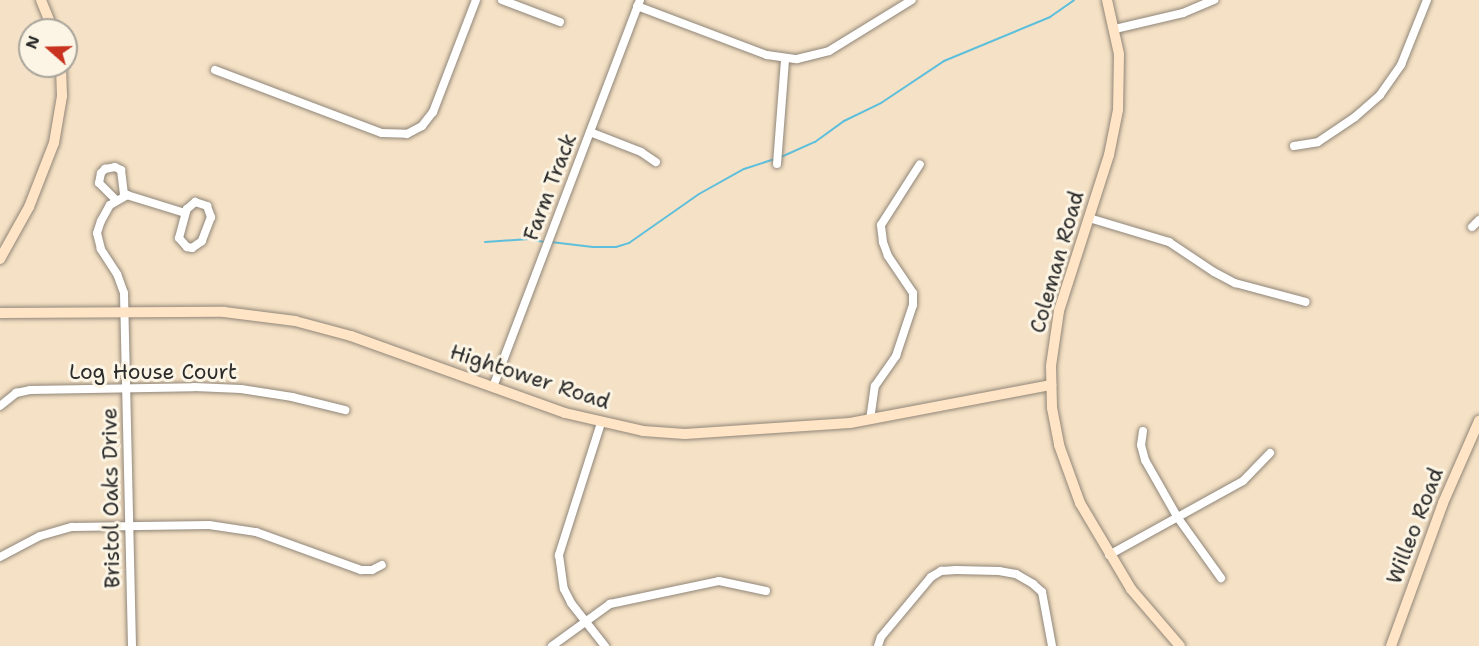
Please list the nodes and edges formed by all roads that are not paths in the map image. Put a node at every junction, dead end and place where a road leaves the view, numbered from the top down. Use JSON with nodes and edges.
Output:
{"nodes":[{"id":1,"x":41,"y":0,"type":"edge"},
{"id":2,"x":476,"y":0,"type":"edge"},
{"id":3,"x":502,"y":0,"type":"edge"},
{"id":4,"x":912,"y":0,"type":"edge"},
{"id":5,"x":1107,"y":0,"type":"edge"},
{"id":6,"x":1214,"y":0,"type":"edge"},
{"id":7,"x":1427,"y":0,"type":"edge"},
{"id":8,"x":639,"y":3,"type":"edge"},
{"id":9,"x":48,"y":18,"type":"edge"},
{"id":10,"x":560,"y":22,"type":"dead end"},
{"id":11,"x":1115,"y":29,"type":"junction"},
{"id":12,"x":785,"y":59,"type":"junction"},
{"id":13,"x":215,"y":70,"type":"dead end"},
{"id":14,"x":61,"y":78,"type":"edge"},
{"id":15,"x":590,"y":132,"type":"junction"},
{"id":16,"x":1294,"y":146,"type":"dead end"},
{"id":17,"x":656,"y":162,"type":"dead end"},
{"id":18,"x":777,"y":164,"type":"dead end"},
{"id":19,"x":920,"y":164,"type":"dead end"},
{"id":20,"x":124,"y":195,"type":"junction"},
{"id":21,"x":116,"y":200,"type":"junction"},
{"id":22,"x":185,"y":213,"type":"junction"},
{"id":23,"x":1089,"y":218,"type":"junction"},
{"id":24,"x":1479,"y":220,"type":"edge"},
{"id":25,"x":1472,"y":227,"type":"dead end"},
{"id":26,"x":0,"y":259,"type":"edge"},
{"id":27,"x":1306,"y":302,"type":"dead end"},
{"id":28,"x":125,"y":312,"type":"junction"},
{"id":29,"x":0,"y":314,"type":"edge"},
{"id":30,"x":1051,"y":386,"type":"junction"},
{"id":31,"x":493,"y":387,"type":"junction"},
{"id":32,"x":127,"y":388,"type":"junction"},
{"id":33,"x":0,"y":406,"type":"edge"},
{"id":34,"x":345,"y":410,"type":"dead end"},
{"id":35,"x":870,"y":420,"type":"junction"},
{"id":36,"x":1479,"y":421,"type":"edge"},
{"id":37,"x":601,"y":423,"type":"junction"},
{"id":38,"x":1143,"y":431,"type":"dead end"},
{"id":39,"x":1270,"y":453,"type":"dead end"},
{"id":40,"x":1178,"y":518,"type":"junction"},
{"id":41,"x":130,"y":526,"type":"junction"},
{"id":42,"x":1109,"y":555,"type":"junction"},
{"id":43,"x":0,"y":557,"type":"edge"},
{"id":44,"x":382,"y":565,"type":"dead end"},
{"id":45,"x":1221,"y":578,"type":"dead end"},
{"id":46,"x":766,"y":591,"type":"dead end"},
{"id":47,"x":585,"y":621,"type":"junction"},
{"id":48,"x":132,"y":646,"type":"edge"},
{"id":49,"x":552,"y":646,"type":"edge"},
{"id":50,"x":605,"y":646,"type":"edge"},
{"id":51,"x":878,"y":646,"type":"edge"},
{"id":52,"x":1052,"y":646,"type":"edge"},
{"id":53,"x":1180,"y":646,"type":"edge"},
{"id":54,"x":1391,"y":646,"type":"edge"}],
"edges":[{"from":1,"to":9,"type":"street"},
{"from":2,"to":13,"type":"street"},
{"from":3,"to":10,"type":"street"},
{"from":4,"to":12,"type":"street"},
{"from":5,"to":11,"type":"street","name":"Coleman Road"},
{"from":6,"to":11,"type":"street"},
{"from":7,"to":16,"type":"street"},
{"from":8,"to":12,"type":"street"},
{"from":8,"to":15,"type":"street","name":"Farm Track"},
{"from":11,"to":23,"type":"street","name":"Coleman Road"},
{"from":12,"to":18,"type":"street"},
{"from":14,"to":26,"type":"street"},
{"from":15,"to":17,"type":"street"},
{"from":15,"to":31,"type":"street","name":"Farm Track"},
{"from":19,"to":35,"type":"street"},
{"from":20,"to":21,"type":"street"},
{"from":20,"to":21,"type":"street"},
{"from":20,"to":22,"type":"street"},
{"from":21,"to":28,"type":"street","name":"Bristol Oaks Drive"},
{"from":22,"to":22,"type":"street"},
{"from":23,"to":27,"type":"street"},
{"from":23,"to":30,"type":"street","name":"Coleman Road"},
{"from":24,"to":25,"type":"street"},
{"from":28,"to":29,"type":"street","name":"Hightower Road"},
{"from":28,"to":31,"type":"street","name":"Hightower Road"},
{"from":28,"to":32,"type":"street","name":"Bristol Oaks Drive"},
{"from":30,"to":35,"type":"street","name":"Hightower Road"},
{"from":30,"to":42,"type":"street","name":"Coleman Road"},
{"from":31,"to":37,"type":"street","name":"Hightower Road"},
{"from":32,"to":33,"type":"street","name":"Log House Court"},
{"from":32,"to":34,"type":"street","name":"Log House Court"},
{"from":32,"to":41,"type":"street","name":"Bristol Oaks Drive"},
{"from":35,"to":37,"type":"street","name":"Hightower Road"},
{"from":36,"to":54,"type":"street","name":"Willeo Road"},
{"from":37,"to":47,"type":"street"},
{"from":38,"to":40,"type":"street"},
{"from":39,"to":40,"type":"street"},
{"from":40,"to":42,"type":"street"},
{"from":40,"to":45,"type":"street"},
{"from":41,"to":43,"type":"street"},
{"from":41,"to":44,"type":"street"},
{"from":41,"to":48,"type":"street","name":"Bristol Oaks Drive"},
{"from":42,"to":53,"type":"street","name":"Coleman Road"},
{"from":46,"to":47,"type":"street"},
{"from":47,"to":49,"type":"street"},
{"from":47,"to":50,"type":"street"},
{"from":51,"to":52,"type":"street"}]}
